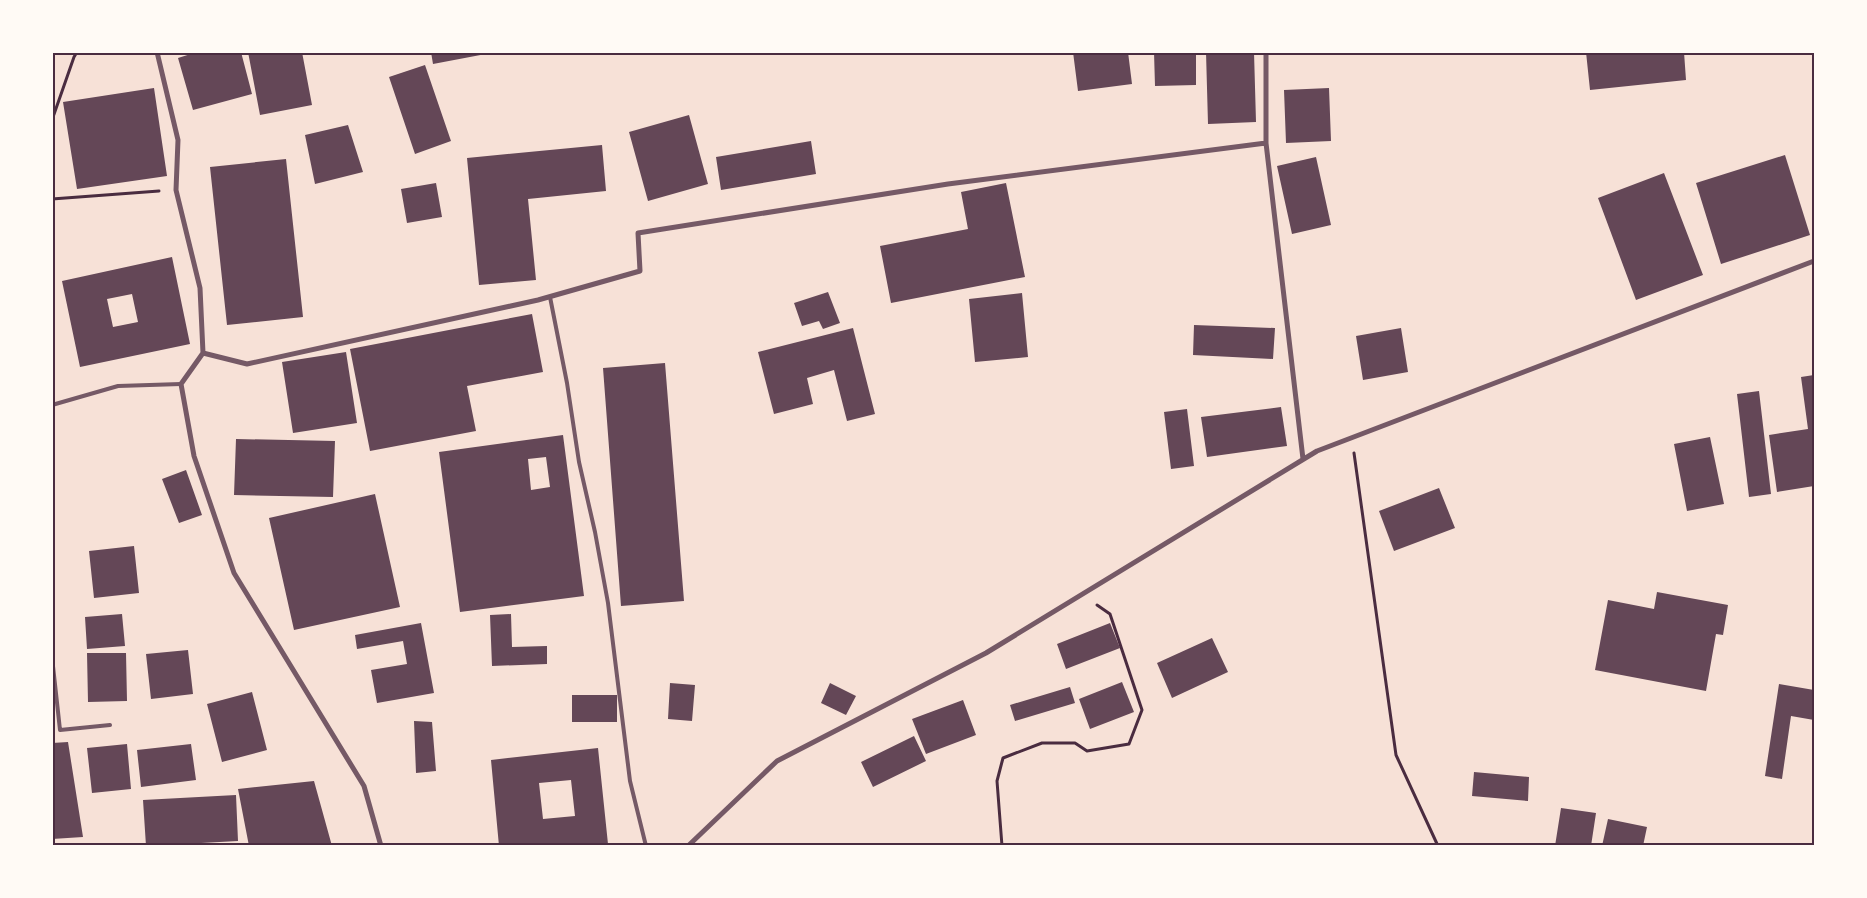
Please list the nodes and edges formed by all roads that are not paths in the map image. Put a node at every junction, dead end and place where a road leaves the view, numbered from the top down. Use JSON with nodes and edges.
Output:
{"nodes":[{"id":1,"x":157,"y":52,"type":"edge"},
{"id":2,"x":1266,"y":52,"type":"edge"},
{"id":3,"x":1266,"y":143,"type":"junction"},
{"id":4,"x":1814,"y":260,"type":"edge"},
{"id":5,"x":550,"y":297,"type":"junction"},
{"id":6,"x":203,"y":353,"type":"junction"},
{"id":7,"x":181,"y":384,"type":"junction"},
{"id":8,"x":52,"y":406,"type":"edge"},
{"id":9,"x":1303,"y":459,"type":"junction"},
{"id":10,"x":52,"y":657,"type":"edge"},
{"id":11,"x":110,"y":725,"type":"dead end"},
{"id":12,"x":381,"y":846,"type":"edge"},
{"id":13,"x":646,"y":846,"type":"edge"},
{"id":14,"x":688,"y":846,"type":"edge"}],
"edges":[{"from":1,"to":6,"type":"street"},
{"from":2,"to":3,"type":"street"},
{"from":3,"to":5,"type":"street"},
{"from":3,"to":9,"type":"street"},
{"from":4,"to":9,"type":"street"},
{"from":5,"to":6,"type":"street"},
{"from":5,"to":13,"type":"lane"},
{"from":6,"to":7,"type":"street"},
{"from":7,"to":8,"type":"lane"},
{"from":7,"to":12,"type":"street"},
{"from":9,"to":14,"type":"street"},
{"from":10,"to":11,"type":"lane"}]}
